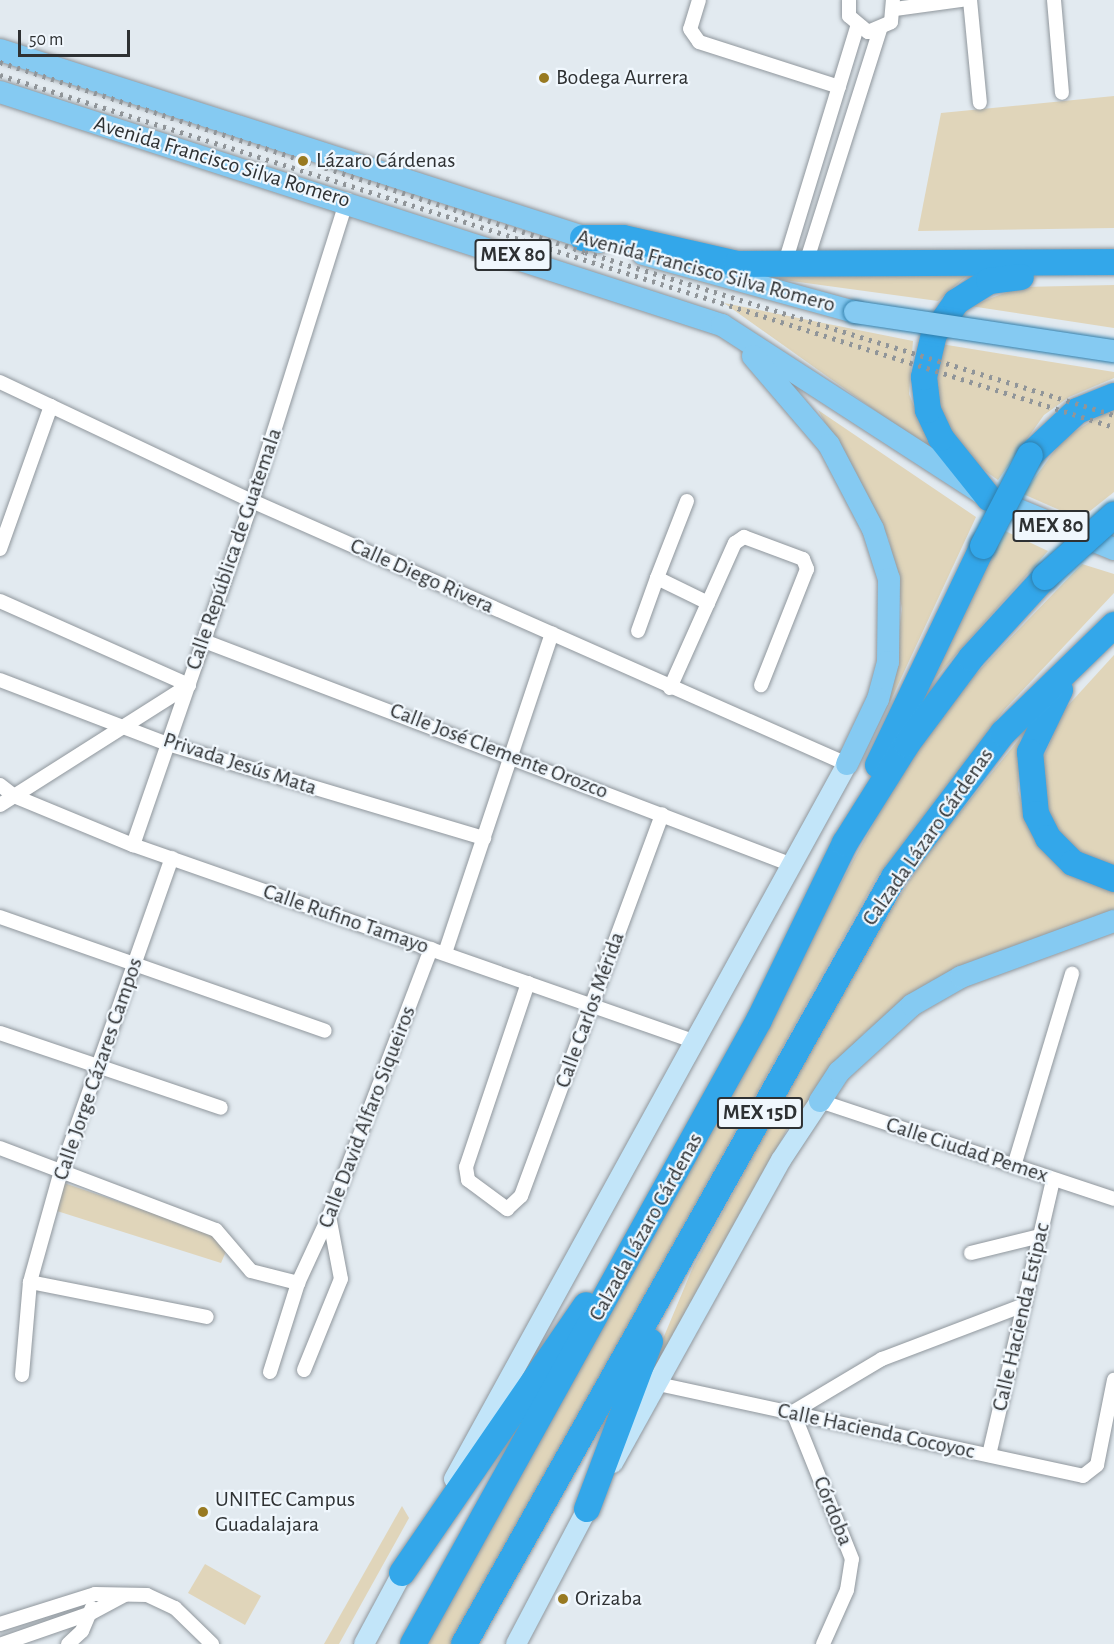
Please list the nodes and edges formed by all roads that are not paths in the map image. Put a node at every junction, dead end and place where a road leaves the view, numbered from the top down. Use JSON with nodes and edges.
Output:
{"nodes":[{"id":1,"x":699,"y":0,"type":"edge"},
{"id":2,"x":849,"y":0,"type":"edge"},
{"id":3,"x":962,"y":0,"type":"edge"},
{"id":4,"x":969,"y":0,"type":"edge"},
{"id":5,"x":1054,"y":0,"type":"edge"},
{"id":6,"x":894,"y":5,"type":"edge"},
{"id":7,"x":856,"y":27,"type":"junction"},
{"id":8,"x":880,"y":30,"type":"junction"},
{"id":9,"x":0,"y":50,"type":"edge"},
{"id":10,"x":839,"y":87,"type":"junction"},
{"id":11,"x":0,"y":92,"type":"edge"},
{"id":12,"x":1062,"y":93,"type":"dead end"},
{"id":13,"x":980,"y":103,"type":"dead end"},
{"id":14,"x":819,"y":154,"type":"junction"},
{"id":15,"x":837,"y":161,"type":"junction"},
{"id":16,"x":347,"y":200,"type":"junction"},
{"id":17,"x":583,"y":238,"type":"junction"},
{"id":18,"x":1114,"y":261,"type":"edge"},
{"id":19,"x":794,"y":266,"type":"junction"},
{"id":20,"x":1114,"y":278,"type":"edge"},
{"id":21,"x":722,"y":325,"type":"junction"},
{"id":22,"x":1114,"y":351,"type":"edge"},
{"id":23,"x":0,"y":382,"type":"edge"},
{"id":24,"x":1114,"y":396,"type":"edge"},
{"id":25,"x":51,"y":406,"type":"junction"},
{"id":26,"x":989,"y":498,"type":"junction"},
{"id":27,"x":252,"y":501,"type":"junction"},
{"id":28,"x":687,"y":501,"type":"dead end"},
{"id":29,"x":1114,"y":515,"type":"edge"},
{"id":30,"x":0,"y":549,"type":"edge"},
{"id":31,"x":1114,"y":549,"type":"edge"},
{"id":32,"x":657,"y":578,"type":"junction"},
{"id":33,"x":0,"y":601,"type":"edge"},
{"id":34,"x":708,"y":603,"type":"junction"},
{"id":35,"x":1114,"y":625,"type":"edge"},
{"id":36,"x":638,"y":631,"type":"dead end"},
{"id":37,"x":552,"y":633,"type":"junction"},
{"id":38,"x":204,"y":641,"type":"junction"},
{"id":39,"x":1091,"y":646,"type":"junction"},
{"id":40,"x":0,"y":680,"type":"edge"},
{"id":41,"x":189,"y":685,"type":"junction"},
{"id":42,"x":761,"y":685,"type":"dead end"},
{"id":43,"x":670,"y":688,"type":"junction"},
{"id":44,"x":123,"y":723,"type":"junction"},
{"id":45,"x":168,"y":744,"type":"junction"},
{"id":46,"x":509,"y":754,"type":"junction"},
{"id":47,"x":847,"y":764,"type":"junction"},
{"id":48,"x":0,"y":785,"type":"edge"},
{"id":49,"x":14,"y":796,"type":"junction"},
{"id":50,"x":0,"y":805,"type":"edge"},
{"id":51,"x":663,"y":814,"type":"junction"},
{"id":52,"x":484,"y":838,"type":"junction"},
{"id":53,"x":845,"y":843,"type":"junction"},
{"id":54,"x":133,"y":845,"type":"junction"},
{"id":55,"x":172,"y":858,"type":"junction"},
{"id":56,"x":792,"y":864,"type":"junction"},
{"id":57,"x":1114,"y":879,"type":"edge"},
{"id":58,"x":0,"y":917,"type":"edge"},
{"id":59,"x":1114,"y":921,"type":"edge"},
{"id":60,"x":438,"y":951,"type":"junction"},
{"id":61,"x":134,"y":964,"type":"junction"},
{"id":62,"x":1071,"y":974,"type":"dead end"},
{"id":63,"x":528,"y":983,"type":"junction"},
{"id":64,"x":592,"y":1005,"type":"junction"},
{"id":65,"x":325,"y":1031,"type":"dead end"},
{"id":66,"x":0,"y":1033,"type":"edge"},
{"id":67,"x":696,"y":1042,"type":"junction"},
{"id":68,"x":98,"y":1066,"type":"junction"},
{"id":69,"x":820,"y":1101,"type":"junction"},
{"id":70,"x":221,"y":1108,"type":"dead end"},
{"id":71,"x":0,"y":1149,"type":"edge"},
{"id":72,"x":1014,"y":1166,"type":"junction"},
{"id":73,"x":60,"y":1171,"type":"junction"},
{"id":74,"x":676,"y":1173,"type":"junction"},
{"id":75,"x":1053,"y":1179,"type":"junction"},
{"id":76,"x":1114,"y":1199,"type":"edge"},
{"id":77,"x":329,"y":1216,"type":"junction"},
{"id":78,"x":1040,"y":1236,"type":"junction"},
{"id":79,"x":684,"y":1253,"type":"junction"},
{"id":80,"x":970,"y":1253,"type":"dead end"},
{"id":81,"x":30,"y":1282,"type":"junction"},
{"id":82,"x":298,"y":1283,"type":"junction"},
{"id":83,"x":1024,"y":1305,"type":"junction"},
{"id":84,"x":207,"y":1317,"type":"dead end"},
{"id":85,"x":304,"y":1370,"type":"dead end"},
{"id":86,"x":270,"y":1372,"type":"dead end"},
{"id":87,"x":22,"y":1375,"type":"dead end"},
{"id":88,"x":1114,"y":1380,"type":"edge"},
{"id":89,"x":658,"y":1384,"type":"junction"},
{"id":90,"x":1113,"y":1397,"type":"edge"},
{"id":91,"x":793,"y":1412,"type":"junction"},
{"id":92,"x":989,"y":1455,"type":"junction"},
{"id":93,"x":587,"y":1509,"type":"junction"},
{"id":94,"x":402,"y":1573,"type":"junction"},
{"id":95,"x":95,"y":1594,"type":"junction"},
{"id":96,"x":125,"y":1594,"type":"junction"},
{"id":97,"x":91,"y":1613,"type":"junction"},
{"id":98,"x":0,"y":1624,"type":"edge"},
{"id":99,"x":2,"y":1644,"type":"edge"},
{"id":100,"x":68,"y":1644,"type":"edge"},
{"id":101,"x":212,"y":1644,"type":"edge"},
{"id":102,"x":364,"y":1644,"type":"edge"},
{"id":103,"x":413,"y":1644,"type":"edge"},
{"id":104,"x":464,"y":1644,"type":"edge"},
{"id":105,"x":516,"y":1644,"type":"edge"},
{"id":106,"x":823,"y":1644,"type":"edge"}],
"edges":[{"from":1,"to":10,"type":"street"},
{"from":2,"to":7,"type":"street"},
{"from":3,"to":6,"type":"street"},
{"from":4,"to":13,"type":"street"},
{"from":5,"to":12,"type":"street"},
{"from":6,"to":8,"type":"street"},
{"from":7,"to":8,"type":"street"},
{"from":7,"to":10,"type":"street"},
{"from":8,"to":15,"type":"street"},
{"from":9,"to":17,"type":"main road","name":"Avenida Francisco Silva Romero","number":"MEX 80"},
{"from":10,"to":14,"type":"street"},
{"from":11,"to":16,"type":"main road","name":"Avenida Francisco Silva Romero","number":"MEX 80"},
{"from":14,"to":15,"type":"street"},
{"from":14,"to":19,"type":"street"},
{"from":15,"to":19,"type":"street"},
{"from":16,"to":21,"type":"main road","name":"Avenida Francisco Silva Romero","number":"MEX 80"},
{"from":16,"to":27,"type":"street","name":"Calle República de Guatemala"},
{"from":17,"to":19,"type":"highway"},
{"from":17,"to":22,"type":"main road","name":"Avenida Francisco Silva Romero","number":"MEX 80","bridge":true},
{"from":18,"to":19,"type":"highway"},
{"from":20,"to":26,"type":"highway"},
{"from":21,"to":26,"type":"main road","name":"Avenida Francisco Silva Romero","number":"MEX 80"},
{"from":21,"to":47,"type":"main road"},
{"from":23,"to":25,"type":"street","name":"Calle Diego Rivera"},
{"from":24,"to":53,"type":"highway","bridge":true},
{"from":25,"to":27,"type":"street","name":"Calle Diego Rivera"},
{"from":25,"to":30,"type":"street"},
{"from":26,"to":31,"type":"main road","number":"MEX 80"},
{"from":27,"to":37,"type":"street","name":"Calle Diego Rivera"},
{"from":27,"to":38,"type":"street","name":"Calle República de Guatemala"},
{"from":28,"to":32,"type":"street"},
{"from":29,"to":53,"type":"highway","name":"Calzada Lázaro Cárdenas","number":"MEX 15D","bridge":true},
{"from":32,"to":34,"type":"street"},
{"from":32,"to":36,"type":"street"},
{"from":33,"to":41,"type":"street"},
{"from":34,"to":42,"type":"street"},
{"from":34,"to":43,"type":"street"},
{"from":35,"to":39,"type":"highway","name":"Calzada Lázaro Cárdenas","number":"MEX 15D"},
{"from":37,"to":43,"type":"street","name":"Calle Diego Rivera"},
{"from":37,"to":46,"type":"street","name":"Calle David Alfaro Siqueiros"},
{"from":38,"to":41,"type":"street","name":"Calle República de Guatemala"},
{"from":38,"to":46,"type":"street","name":"Calle José Clemente Orozco"},
{"from":39,"to":57,"type":"highway"},
{"from":39,"to":79,"type":"highway","name":"Calzada Lázaro Cárdenas","number":"MEX 15D"},
{"from":40,"to":44,"type":"street","name":"Privada Jesús Mata"},
{"from":41,"to":44,"type":"street","name":"Calle República de Guatemala"},
{"from":41,"to":45,"type":"street"},
{"from":43,"to":47,"type":"street","name":"Calle Diego Rivera"},
{"from":44,"to":45,"type":"street","name":"Privada Jesús Mata"},
{"from":44,"to":49,"type":"street","name":"Calle República de Guatemala"},
{"from":45,"to":52,"type":"street","name":"Privada Jesús Mata"},
{"from":45,"to":54,"type":"street"},
{"from":46,"to":51,"type":"street","name":"Calle José Clemente Orozco"},
{"from":46,"to":52,"type":"street","name":"Calle David Alfaro Siqueiros"},
{"from":47,"to":56,"type":"main road"},
{"from":48,"to":49,"type":"street","name":"Calle Rufino Tamayo"},
{"from":49,"to":50,"type":"street","name":"Calle República de Guatemala"},
{"from":49,"to":54,"type":"street","name":"Calle Rufino Tamayo"},
{"from":51,"to":56,"type":"street","name":"Calle José Clemente Orozco"},
{"from":51,"to":64,"type":"street","name":"Calle Carlos Mérida"},
{"from":52,"to":60,"type":"street","name":"Calle David Alfaro Siqueiros"},
{"from":53,"to":74,"type":"highway","name":"Calzada Lázaro Cárdenas","number":"MEX 15D"},
{"from":54,"to":55,"type":"street","name":"Calle Rufino Tamayo"},
{"from":55,"to":60,"type":"street","name":"Calle Rufino Tamayo"},
{"from":55,"to":61,"type":"street","name":"Calle Jorge Cázares Campos"},
{"from":56,"to":67,"type":"main road"},
{"from":58,"to":61,"type":"street"},
{"from":59,"to":69,"type":"main road"},
{"from":60,"to":63,"type":"street","name":"Calle Rufino Tamayo"},
{"from":60,"to":77,"type":"street","name":"Calle David Alfaro Siqueiros"},
{"from":61,"to":65,"type":"street"},
{"from":61,"to":68,"type":"street","name":"Calle Jorge Cázares Campos"},
{"from":62,"to":72,"type":"street"},
{"from":63,"to":64,"type":"street","name":"Calle Rufino Tamayo"},
{"from":63,"to":64,"type":"street","name":"Calle Carlos Mérida"},
{"from":64,"to":67,"type":"street","name":"Calle Rufino Tamayo"},
{"from":66,"to":68,"type":"street"},
{"from":67,"to":94,"type":"main road"},
{"from":68,"to":70,"type":"street"},
{"from":68,"to":73,"type":"street","name":"Calle Jorge Cázares Campos"},
{"from":69,"to":72,"type":"street","name":"Calle Ciudad Pemex"},
{"from":69,"to":89,"type":"main road"},
{"from":71,"to":73,"type":"street"},
{"from":72,"to":75,"type":"street","name":"Calle Ciudad Pemex"},
{"from":73,"to":81,"type":"street","name":"Calle Jorge Cázares Campos"},
{"from":73,"to":82,"type":"street"},
{"from":74,"to":94,"type":"highway"},
{"from":74,"to":103,"type":"highway","name":"Calzada Lázaro Cárdenas","number":"MEX 15D"},
{"from":75,"to":76,"type":"street","name":"Calle Ciudad Pemex"},
{"from":75,"to":78,"type":"street","name":"Calle Hacienda Estipac"},
{"from":77,"to":82,"type":"street","name":"Calle David Alfaro Siqueiros"},
{"from":77,"to":85,"type":"street"},
{"from":78,"to":80,"type":"street"},
{"from":78,"to":83,"type":"street","name":"Calle Hacienda Estipac"},
{"from":79,"to":93,"type":"highway"},
{"from":79,"to":104,"type":"highway","name":"Calzada Lázaro Cárdenas","number":"MEX 15D"},
{"from":81,"to":84,"type":"street"},
{"from":81,"to":87,"type":"street","name":"Calle Jorge Cázares Campos"},
{"from":82,"to":86,"type":"street","name":"Calle David Alfaro Siqueiros"},
{"from":83,"to":91,"type":"street"},
{"from":83,"to":92,"type":"street","name":"Calle Hacienda Estipac"},
{"from":88,"to":90,"type":"street"},
{"from":89,"to":91,"type":"street","name":"Calle Hacienda Cocoyoc"},
{"from":89,"to":93,"type":"main road"},
{"from":90,"to":92,"type":"street","name":"Calle Hacienda Cocoyoc"},
{"from":91,"to":92,"type":"street","name":"Calle Hacienda Cocoyoc"},
{"from":91,"to":106,"type":"street","name":"Córdoba"},
{"from":93,"to":105,"type":"main road"},
{"from":94,"to":102,"type":"main road"},
{"from":95,"to":96,"type":"street"},
{"from":95,"to":97,"type":"street"},
{"from":95,"to":98,"type":"street"},
{"from":96,"to":97,"type":"street"},
{"from":96,"to":101,"type":"street"},
{"from":97,"to":99,"type":"street"},
{"from":97,"to":100,"type":"street"}]}
